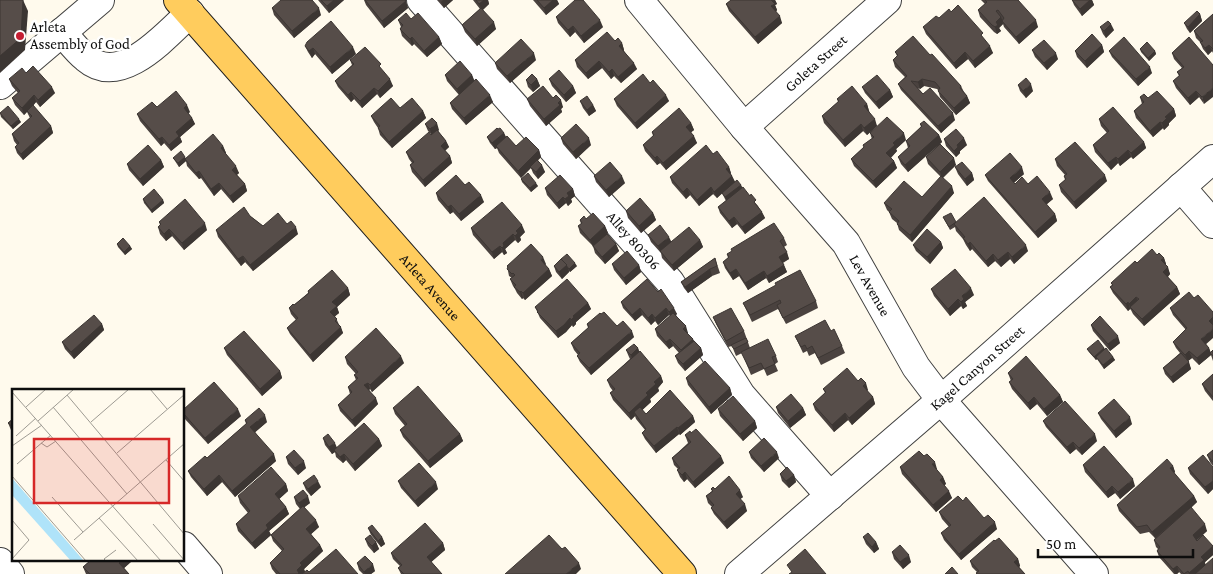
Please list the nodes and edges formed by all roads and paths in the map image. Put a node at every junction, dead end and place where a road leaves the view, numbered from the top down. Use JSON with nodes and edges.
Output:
{"nodes":[{"id":1,"x":100,"y":0,"type":"edge"},
{"id":2,"x":421,"y":0,"type":"edge"},
{"id":3,"x":639,"y":0,"type":"edge"},
{"id":4,"x":888,"y":0,"type":"edge"},
{"id":5,"x":184,"y":7,"type":"edge"},
{"id":6,"x":62,"y":32,"type":"junction"},
{"id":7,"x":0,"y":85,"type":"edge"},
{"id":8,"x":744,"y":127,"type":"junction"},
{"id":9,"x":1213,"y":159,"type":"edge"},
{"id":10,"x":1181,"y":187,"type":"junction"},
{"id":11,"x":1213,"y":224,"type":"edge"},
{"id":12,"x":941,"y":400,"type":"junction"},
{"id":13,"x":830,"y":496,"type":"junction"},
{"id":14,"x":185,"y":547,"type":"edge"},
{"id":15,"x":0,"y":562,"type":"edge"},
{"id":16,"x":10,"y":574,"type":"edge"},
{"id":17,"x":208,"y":574,"type":"edge"},
{"id":18,"x":682,"y":574,"type":"edge"},
{"id":19,"x":739,"y":574,"type":"edge"},
{"id":20,"x":1094,"y":574,"type":"edge"}],
"edges":[{"from":1,"to":6,"type":"street"},
{"from":2,"to":13,"type":"street","name":"Alley 80306"},
{"from":3,"to":8,"type":"street","name":"Lev Avenue"},
{"from":4,"to":8,"type":"street","name":"Goleta Street"},
{"from":5,"to":6,"type":"street"},
{"from":5,"to":18,"type":"main road","name":"Arleta Avenue"},
{"from":6,"to":7,"type":"street"},
{"from":8,"to":12,"type":"street","name":"Lev Avenue"},
{"from":9,"to":10,"type":"street","name":"Kagel Canyon Street"},
{"from":10,"to":11,"type":"street"},
{"from":10,"to":12,"type":"street","name":"Kagel Canyon Street"},
{"from":12,"to":13,"type":"street","name":"Kagel Canyon Street"},
{"from":12,"to":20,"type":"street","name":"Lev Avenue"},
{"from":13,"to":19,"type":"street","name":"Kagel Canyon Street"},
{"from":14,"to":17,"type":"street"},
{"from":15,"to":16,"type":"street"}]}
